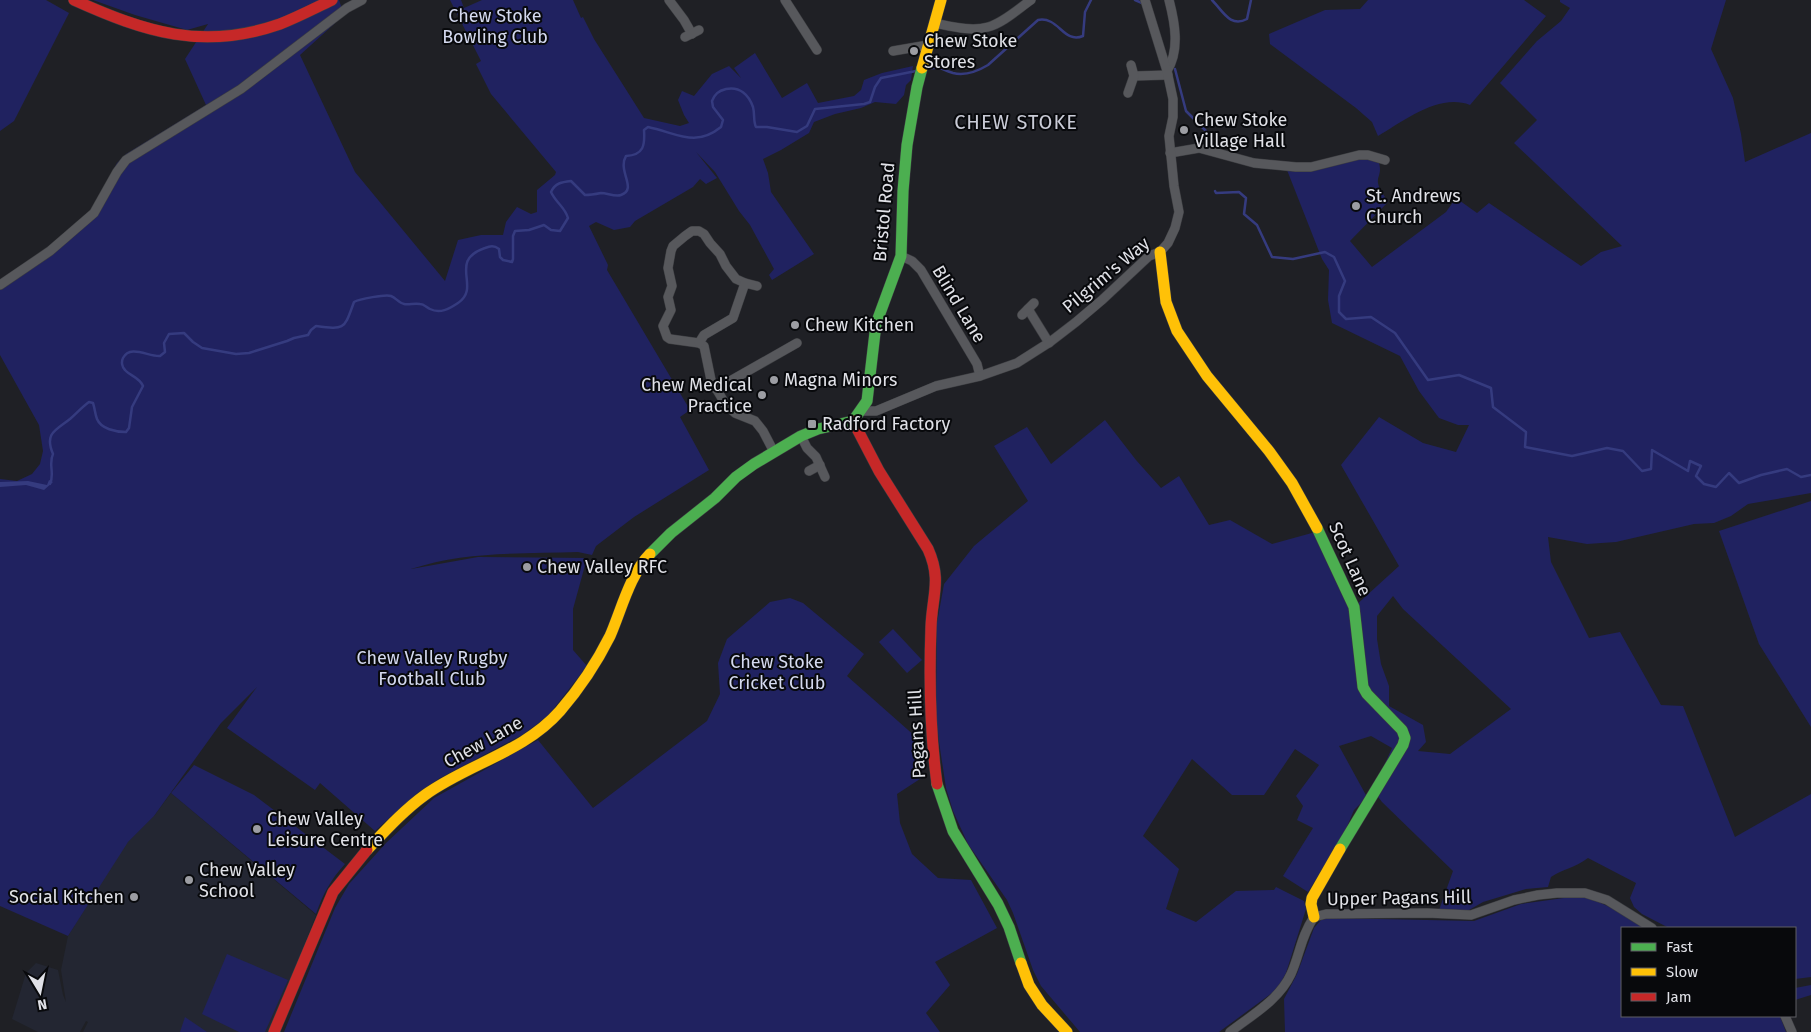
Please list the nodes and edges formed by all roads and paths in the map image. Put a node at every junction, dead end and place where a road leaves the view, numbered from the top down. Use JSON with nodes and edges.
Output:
{"nodes":[{"id":1,"x":74,"y":0,"type":"edge"},
{"id":2,"x":332,"y":0,"type":"edge"},
{"id":3,"x":362,"y":0,"type":"edge"},
{"id":4,"x":668,"y":0,"type":"edge"},
{"id":5,"x":785,"y":0,"type":"edge"},
{"id":6,"x":941,"y":0,"type":"edge"},
{"id":7,"x":1031,"y":0,"type":"edge"},
{"id":8,"x":1169,"y":1,"type":"edge"},
{"id":9,"x":1146,"y":4,"type":"edge"},
{"id":10,"x":934,"y":23,"type":"junction"},
{"id":11,"x":692,"y":34,"type":"dead end"},
{"id":12,"x":928,"y":45,"type":"junction"},
{"id":13,"x":817,"y":50,"type":"dead end"},
{"id":14,"x":893,"y":51,"type":"dead end"},
{"id":15,"x":1131,"y":65,"type":"dead end"},
{"id":16,"x":1167,"y":73,"type":"junction"},
{"id":17,"x":1134,"y":76,"type":"junction"},
{"id":18,"x":1128,"y":93,"type":"dead end"},
{"id":19,"x":1170,"y":152,"type":"junction"},
{"id":20,"x":1385,"y":160,"type":"dead end"},
{"id":21,"x":1160,"y":252,"type":"junction"},
{"id":22,"x":901,"y":256,"type":"junction"},
{"id":23,"x":745,"y":283,"type":"junction"},
{"id":24,"x":0,"y":285,"type":"edge"},
{"id":25,"x":757,"y":286,"type":"dead end"},
{"id":26,"x":1028,"y":309,"type":"dead end"},
{"id":27,"x":699,"y":343,"type":"junction"},
{"id":28,"x":797,"y":343,"type":"dead end"},
{"id":29,"x":1049,"y":343,"type":"junction"},
{"id":30,"x":980,"y":376,"type":"junction"},
{"id":31,"x":716,"y":389,"type":"junction"},
{"id":32,"x":861,"y":411,"type":"junction"},
{"id":33,"x":853,"y":421,"type":"junction"},
{"id":34,"x":801,"y":436,"type":"junction"},
{"id":35,"x":774,"y":452,"type":"junction"},
{"id":36,"x":820,"y":465,"type":"junction"},
{"id":37,"x":809,"y":471,"type":"dead end"},
{"id":38,"x":825,"y":477,"type":"dead end"},
{"id":39,"x":1314,"y":917,"type":"junction"},
{"id":40,"x":1650,"y":927,"type":"edge"},
{"id":41,"x":1785,"y":1017,"type":"edge"},
{"id":42,"x":1063,"y":1031,"type":"edge"},
{"id":43,"x":274,"y":1032,"type":"edge"},
{"id":44,"x":1230,"y":1032,"type":"edge"},
{"id":45,"x":1792,"y":1032,"type":"edge"}],
"edges":[{"from":1,"to":2,"type":"street"},
{"from":3,"to":24,"type":"street"},
{"from":4,"to":11,"type":"street"},
{"from":5,"to":13,"type":"street"},
{"from":6,"to":10,"type":"street","name":"Bristol Road"},
{"from":7,"to":10,"type":"street"},
{"from":8,"to":16,"type":"street"},
{"from":9,"to":16,"type":"street","name":"Pilgrim's Way"},
{"from":10,"to":12,"type":"street","name":"Bristol Road"},
{"from":12,"to":14,"type":"street"},
{"from":12,"to":22,"type":"street","name":"Bristol Road"},
{"from":15,"to":17,"type":"street"},
{"from":16,"to":17,"type":"street"},
{"from":16,"to":19,"type":"street","name":"Pilgrim's Way"},
{"from":17,"to":18,"type":"street"},
{"from":19,"to":20,"type":"street"},
{"from":19,"to":21,"type":"street","name":"Pilgrim's Way"},
{"from":21,"to":29,"type":"street","name":"Pilgrim's Way"},
{"from":21,"to":39,"type":"street","name":"Scot Lane"},
{"from":22,"to":30,"type":"street","name":"Blind Lane"},
{"from":22,"to":32,"type":"street","name":"Bristol Road"},
{"from":23,"to":25,"type":"street"},
{"from":23,"to":27,"type":"street"},
{"from":23,"to":27,"type":"street"},
{"from":26,"to":29,"type":"street"},
{"from":27,"to":31,"type":"street"},
{"from":28,"to":31,"type":"street"},
{"from":29,"to":30,"type":"street","name":"Pilgrim's Way"},
{"from":30,"to":32,"type":"street","name":"Pilgrim's Way"},
{"from":31,"to":35,"type":"street"},
{"from":32,"to":33,"type":"street","name":"Bristol Road"},
{"from":33,"to":34,"type":"street","name":"Chew Lane"},
{"from":33,"to":42,"type":"street","name":"Pagans Hill"},
{"from":34,"to":35,"type":"street","name":"Chew Lane"},
{"from":34,"to":36,"type":"street"},
{"from":35,"to":43,"type":"street","name":"Chew Lane"},
{"from":36,"to":37,"type":"street"},
{"from":36,"to":38,"type":"street"},
{"from":39,"to":40,"type":"street","name":"Upper Pagans Hill"},
{"from":39,"to":44,"type":"street"},
{"from":41,"to":45,"type":"street"}]}
